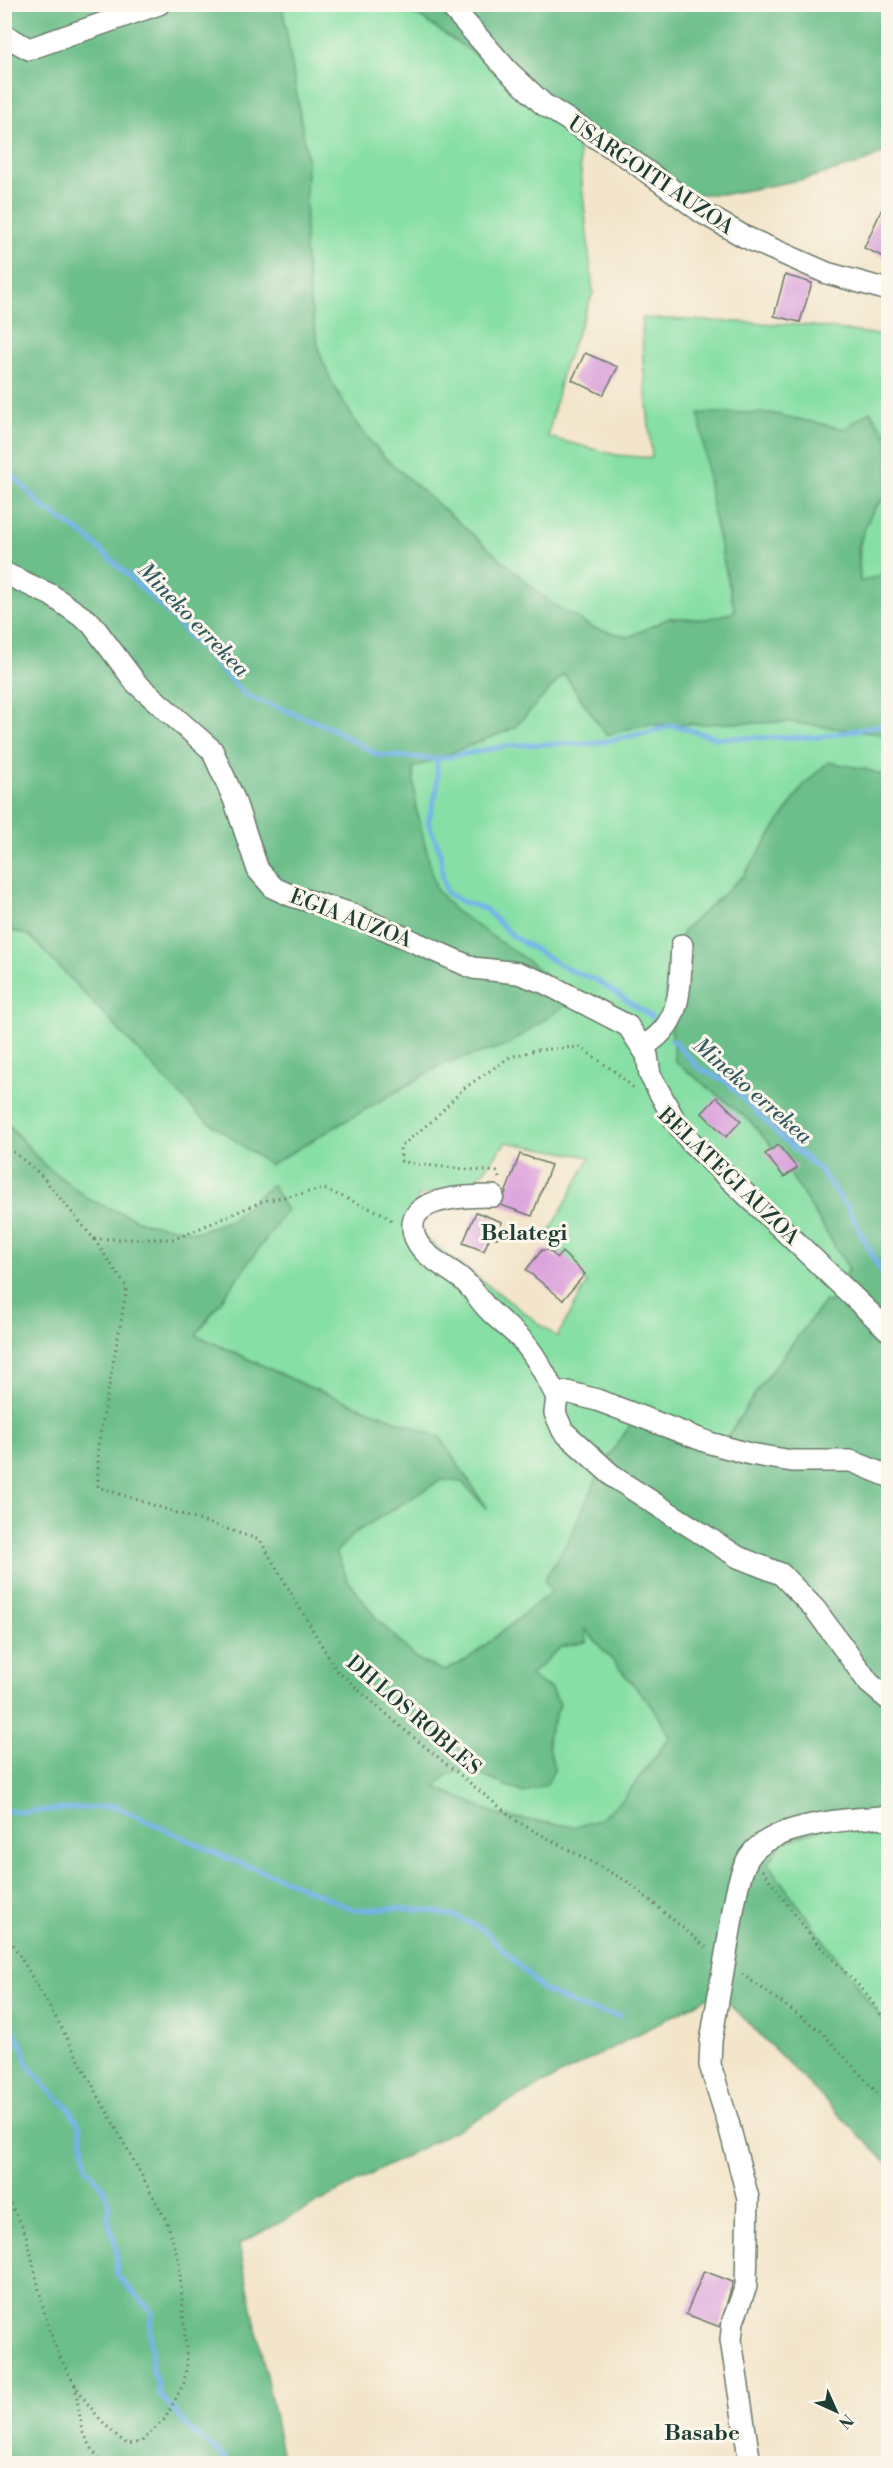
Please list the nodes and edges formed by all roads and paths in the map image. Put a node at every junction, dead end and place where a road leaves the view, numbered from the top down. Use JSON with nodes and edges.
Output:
{"nodes":[{"id":1,"x":159,"y":4,"type":"edge"},
{"id":2,"x":449,"y":4,"type":"edge"},
{"id":3,"x":4,"y":35,"type":"edge"},
{"id":4,"x":888,"y":290,"type":"edge"},
{"id":5,"x":4,"y":573,"type":"edge"},
{"id":6,"x":682,"y":945,"type":"dead end"},
{"id":7,"x":642,"y":1047,"type":"junction"},
{"id":8,"x":641,"y":1094,"type":"dead end"},
{"id":9,"x":674,"y":1119,"type":"joint"},
{"id":10,"x":4,"y":1144,"type":"edge"},
{"id":11,"x":493,"y":1196,"type":"joint"},
{"id":12,"x":94,"y":1239,"type":"junction"},
{"id":13,"x":417,"y":1239,"type":"junction"},
{"id":14,"x":888,"y":1330,"type":"edge"},
{"id":15,"x":557,"y":1397,"type":"junction"},
{"id":16,"x":888,"y":1476,"type":"edge"},
{"id":17,"x":888,"y":1699,"type":"edge"},
{"id":18,"x":888,"y":1820,"type":"edge"},
{"id":19,"x":751,"y":1853,"type":"junction"},
{"id":20,"x":4,"y":1929,"type":"edge"},
{"id":21,"x":725,"y":1963,"type":"junction"},
{"id":22,"x":888,"y":2024,"type":"edge"},
{"id":23,"x":888,"y":2109,"type":"edge"},
{"id":24,"x":4,"y":2194,"type":"edge"},
{"id":25,"x":75,"y":2383,"type":"junction"},
{"id":26,"x":101,"y":2463,"type":"edge"},
{"id":27,"x":750,"y":2463,"type":"edge"}],
"edges":[{"from":1,"to":3,"type":"lane"},
{"from":2,"to":4,"type":"lane","name":"USARGOITI AUZOA"},
{"from":5,"to":7,"type":"lane","name":"EGIA AUZOA"},
{"from":6,"to":7,"type":"lane"},
{"from":7,"to":9,"type":"lane","name":"EGIA AUZOA"},
{"from":8,"to":11,"type":"path","name":"BELATEGI AUZOA"},
{"from":9,"to":14,"type":"lane","name":"BELATEGI AUZOA"},
{"from":10,"to":12,"type":"path","name":"DH LOS ROBLES"},
{"from":11,"to":13,"type":"lane"},
{"from":12,"to":13,"type":"path"},
{"from":12,"to":21,"type":"path","name":"DH LOS ROBLES"},
{"from":13,"to":15,"type":"lane"},
{"from":15,"to":16,"type":"lane"},
{"from":15,"to":17,"type":"lane"},
{"from":18,"to":19,"type":"lane"},
{"from":19,"to":21,"type":"lane"},
{"from":19,"to":22,"type":"path"},
{"from":20,"to":25,"type":"path"},
{"from":21,"to":23,"type":"path","name":"DH LOS ROBLES"},
{"from":21,"to":27,"type":"lane"},
{"from":24,"to":25,"type":"path"},
{"from":25,"to":26,"type":"path"}]}
